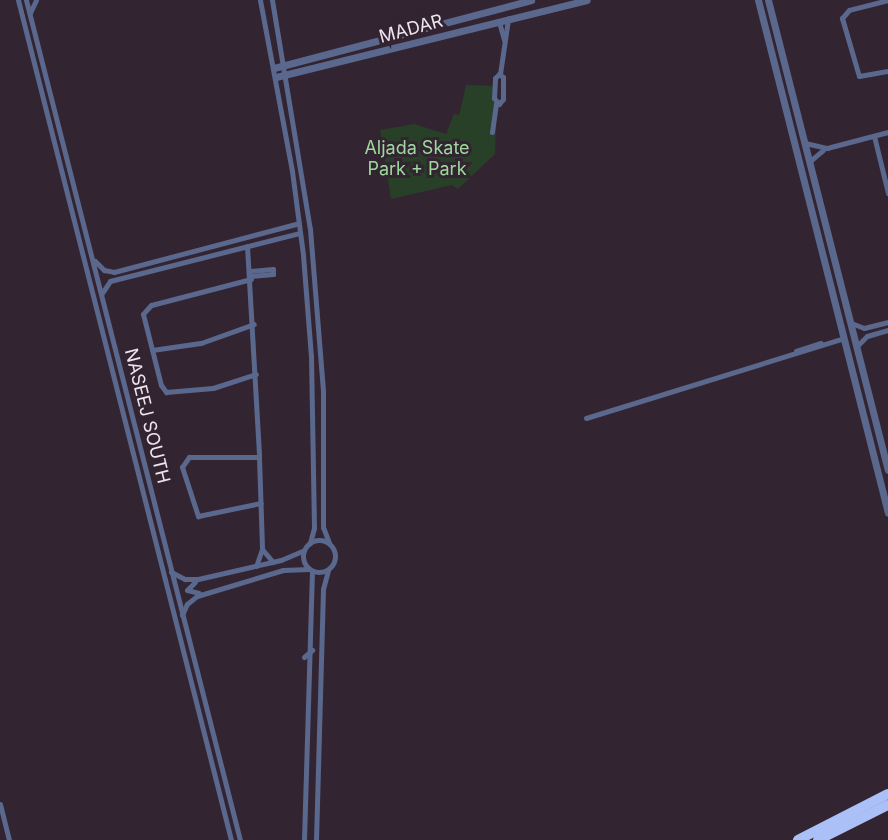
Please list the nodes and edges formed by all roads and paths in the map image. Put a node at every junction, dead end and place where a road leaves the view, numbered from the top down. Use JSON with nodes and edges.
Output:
{"nodes":[{"id":1,"x":18,"y":0,"type":"edge"},
{"id":2,"x":26,"y":0,"type":"edge"},
{"id":3,"x":36,"y":0,"type":"edge"},
{"id":4,"x":260,"y":0,"type":"edge"},
{"id":5,"x":272,"y":0,"type":"edge"},
{"id":6,"x":531,"y":0,"type":"edge"},
{"id":7,"x":587,"y":0,"type":"edge"},
{"id":8,"x":758,"y":0,"type":"edge"},
{"id":9,"x":768,"y":0,"type":"edge"},
{"id":10,"x":888,"y":0,"type":"edge"},
{"id":11,"x":30,"y":15,"type":"junction"},
{"id":12,"x":508,"y":19,"type":"junction"},
{"id":13,"x":499,"y":21,"type":"junction"},
{"id":14,"x":504,"y":40,"type":"junction"},
{"id":15,"x":285,"y":66,"type":"junction"},
{"id":16,"x":274,"y":68,"type":"junction"},
{"id":17,"x":888,"y":71,"type":"edge"},
{"id":18,"x":286,"y":75,"type":"junction"},
{"id":19,"x":276,"y":78,"type":"junction"},
{"id":20,"x":492,"y":132,"type":"dead end"},
{"id":21,"x":888,"y":132,"type":"edge"},
{"id":22,"x":874,"y":136,"type":"junction"},
{"id":23,"x":805,"y":143,"type":"junction"},
{"id":24,"x":827,"y":148,"type":"junction"},
{"id":25,"x":810,"y":162,"type":"junction"},
{"id":26,"x":888,"y":191,"type":"edge"},
{"id":27,"x":299,"y":223,"type":"junction"},
{"id":28,"x":300,"y":233,"type":"junction"},
{"id":29,"x":247,"y":246,"type":"junction"},
{"id":30,"x":93,"y":258,"type":"junction"},
{"id":31,"x":112,"y":272,"type":"junction"},
{"id":32,"x":250,"y":275,"type":"junction"},
{"id":33,"x":110,"y":281,"type":"junction"},
{"id":34,"x":101,"y":294,"type":"junction"},
{"id":35,"x":888,"y":322,"type":"edge"},
{"id":36,"x":851,"y":323,"type":"junction"},
{"id":37,"x":254,"y":324,"type":"junction"},
{"id":38,"x":888,"y":330,"type":"edge"},
{"id":39,"x":844,"y":338,"type":"junction"},
{"id":40,"x":856,"y":346,"type":"junction"},
{"id":41,"x":152,"y":350,"type":"junction"},
{"id":42,"x":256,"y":374,"type":"junction"},
{"id":43,"x":586,"y":418,"type":"dead end"},
{"id":44,"x":260,"y":457,"type":"junction"},
{"id":45,"x":888,"y":470,"type":"edge"},
{"id":46,"x":261,"y":503,"type":"junction"},
{"id":47,"x":888,"y":513,"type":"edge"},
{"id":48,"x":310,"y":543,"type":"junction"},
{"id":49,"x":329,"y":543,"type":"junction"},
{"id":50,"x":262,"y":549,"type":"junction"},
{"id":51,"x":304,"y":550,"type":"junction"},
{"id":52,"x":273,"y":562,"type":"junction"},
{"id":53,"x":256,"y":566,"type":"junction"},
{"id":54,"x":310,"y":570,"type":"junction"},
{"id":55,"x":328,"y":570,"type":"junction"},
{"id":56,"x":171,"y":572,"type":"junction"},
{"id":57,"x":205,"y":578,"type":"junction"},
{"id":58,"x":214,"y":591,"type":"junction"},
{"id":59,"x":182,"y":617,"type":"junction"},
{"id":60,"x":312,"y":650,"type":"junction"},
{"id":61,"x":304,"y":657,"type":"dead end"},
{"id":62,"x":886,"y":797,"type":"edge"},
{"id":63,"x":0,"y":804,"type":"edge"},
{"id":64,"x":9,"y":840,"type":"edge"},
{"id":65,"x":231,"y":840,"type":"edge"},
{"id":66,"x":240,"y":840,"type":"edge"},
{"id":67,"x":304,"y":840,"type":"edge"},
{"id":68,"x":316,"y":840,"type":"edge"},
{"id":69,"x":798,"y":840,"type":"edge"},
{"id":70,"x":818,"y":840,"type":"edge"}],
"edges":[{"from":1,"to":65,"type":"street"},
{"from":2,"to":11,"type":"street","name":"NASEEJ SOUTH"},
{"from":3,"to":11,"type":"street"},
{"from":4,"to":16,"type":"street"},
{"from":5,"to":15,"type":"street"},
{"from":6,"to":15,"type":"street","name":"MADAR"},
{"from":7,"to":12,"type":"street","name":"MADAR"},
{"from":8,"to":39,"type":"street"},
{"from":9,"to":23,"type":"street"},
{"from":10,"to":17,"type":"street"},
{"from":11,"to":30,"type":"street","name":"NASEEJ SOUTH"},
{"from":12,"to":13,"type":"street","name":"MADAR"},
{"from":12,"to":14,"type":"street"},
{"from":13,"to":14,"type":"street"},
{"from":13,"to":18,"type":"street","name":"MADAR"},
{"from":14,"to":20,"type":"street"},
{"from":15,"to":16,"type":"street","name":"MADAR"},
{"from":15,"to":18,"type":"street"},
{"from":16,"to":19,"type":"street"},
{"from":18,"to":19,"type":"street","name":"MADAR"},
{"from":18,"to":49,"type":"street"},
{"from":19,"to":27,"type":"street"},
{"from":21,"to":22,"type":"street"},
{"from":22,"to":24,"type":"street"},
{"from":22,"to":26,"type":"street"},
{"from":23,"to":24,"type":"street"},
{"from":23,"to":25,"type":"street"},
{"from":24,"to":25,"type":"street"},
{"from":25,"to":36,"type":"street"},
{"from":27,"to":28,"type":"street"},
{"from":27,"to":31,"type":"street"},
{"from":28,"to":29,"type":"street"},
{"from":28,"to":48,"type":"street"},
{"from":29,"to":32,"type":"street"},
{"from":29,"to":33,"type":"street"},
{"from":30,"to":31,"type":"street"},
{"from":30,"to":34,"type":"street","name":"NASEEJ SOUTH"},
{"from":31,"to":33,"type":"street"},
{"from":32,"to":37,"type":"street"},
{"from":32,"to":41,"type":"street"},
{"from":33,"to":34,"type":"street"},
{"from":34,"to":56,"type":"street","name":"NASEEJ SOUTH"},
{"from":35,"to":36,"type":"street"},
{"from":36,"to":40,"type":"street"},
{"from":37,"to":41,"type":"street"},
{"from":37,"to":42,"type":"street"},
{"from":38,"to":40,"type":"street"},
{"from":39,"to":43,"type":"street"},
{"from":39,"to":47,"type":"street"},
{"from":40,"to":45,"type":"street"},
{"from":41,"to":42,"type":"street"},
{"from":42,"to":44,"type":"street"},
{"from":44,"to":46,"type":"street"},
{"from":44,"to":46,"type":"street"},
{"from":46,"to":50,"type":"street"},
{"from":48,"to":49,"type":"street"},
{"from":48,"to":51,"type":"street"},
{"from":49,"to":55,"type":"street"},
{"from":50,"to":52,"type":"street"},
{"from":50,"to":53,"type":"street"},
{"from":51,"to":52,"type":"street"},
{"from":51,"to":54,"type":"street"},
{"from":52,"to":53,"type":"street"},
{"from":53,"to":57,"type":"street"},
{"from":54,"to":55,"type":"street"},
{"from":54,"to":58,"type":"street"},
{"from":54,"to":60,"type":"street"},
{"from":55,"to":68,"type":"street"},
{"from":56,"to":57,"type":"street"},
{"from":56,"to":59,"type":"street","name":"NASEEJ SOUTH"},
{"from":57,"to":58,"type":"street"},
{"from":58,"to":59,"type":"street"},
{"from":59,"to":66,"type":"street","name":"NASEEJ SOUTH"},
{"from":60,"to":61,"type":"street"},
{"from":60,"to":67,"type":"street"},
{"from":62,"to":69,"type":"highway"},
{"from":62,"to":70,"type":"highway"},
{"from":63,"to":64,"type":"street"}]}
